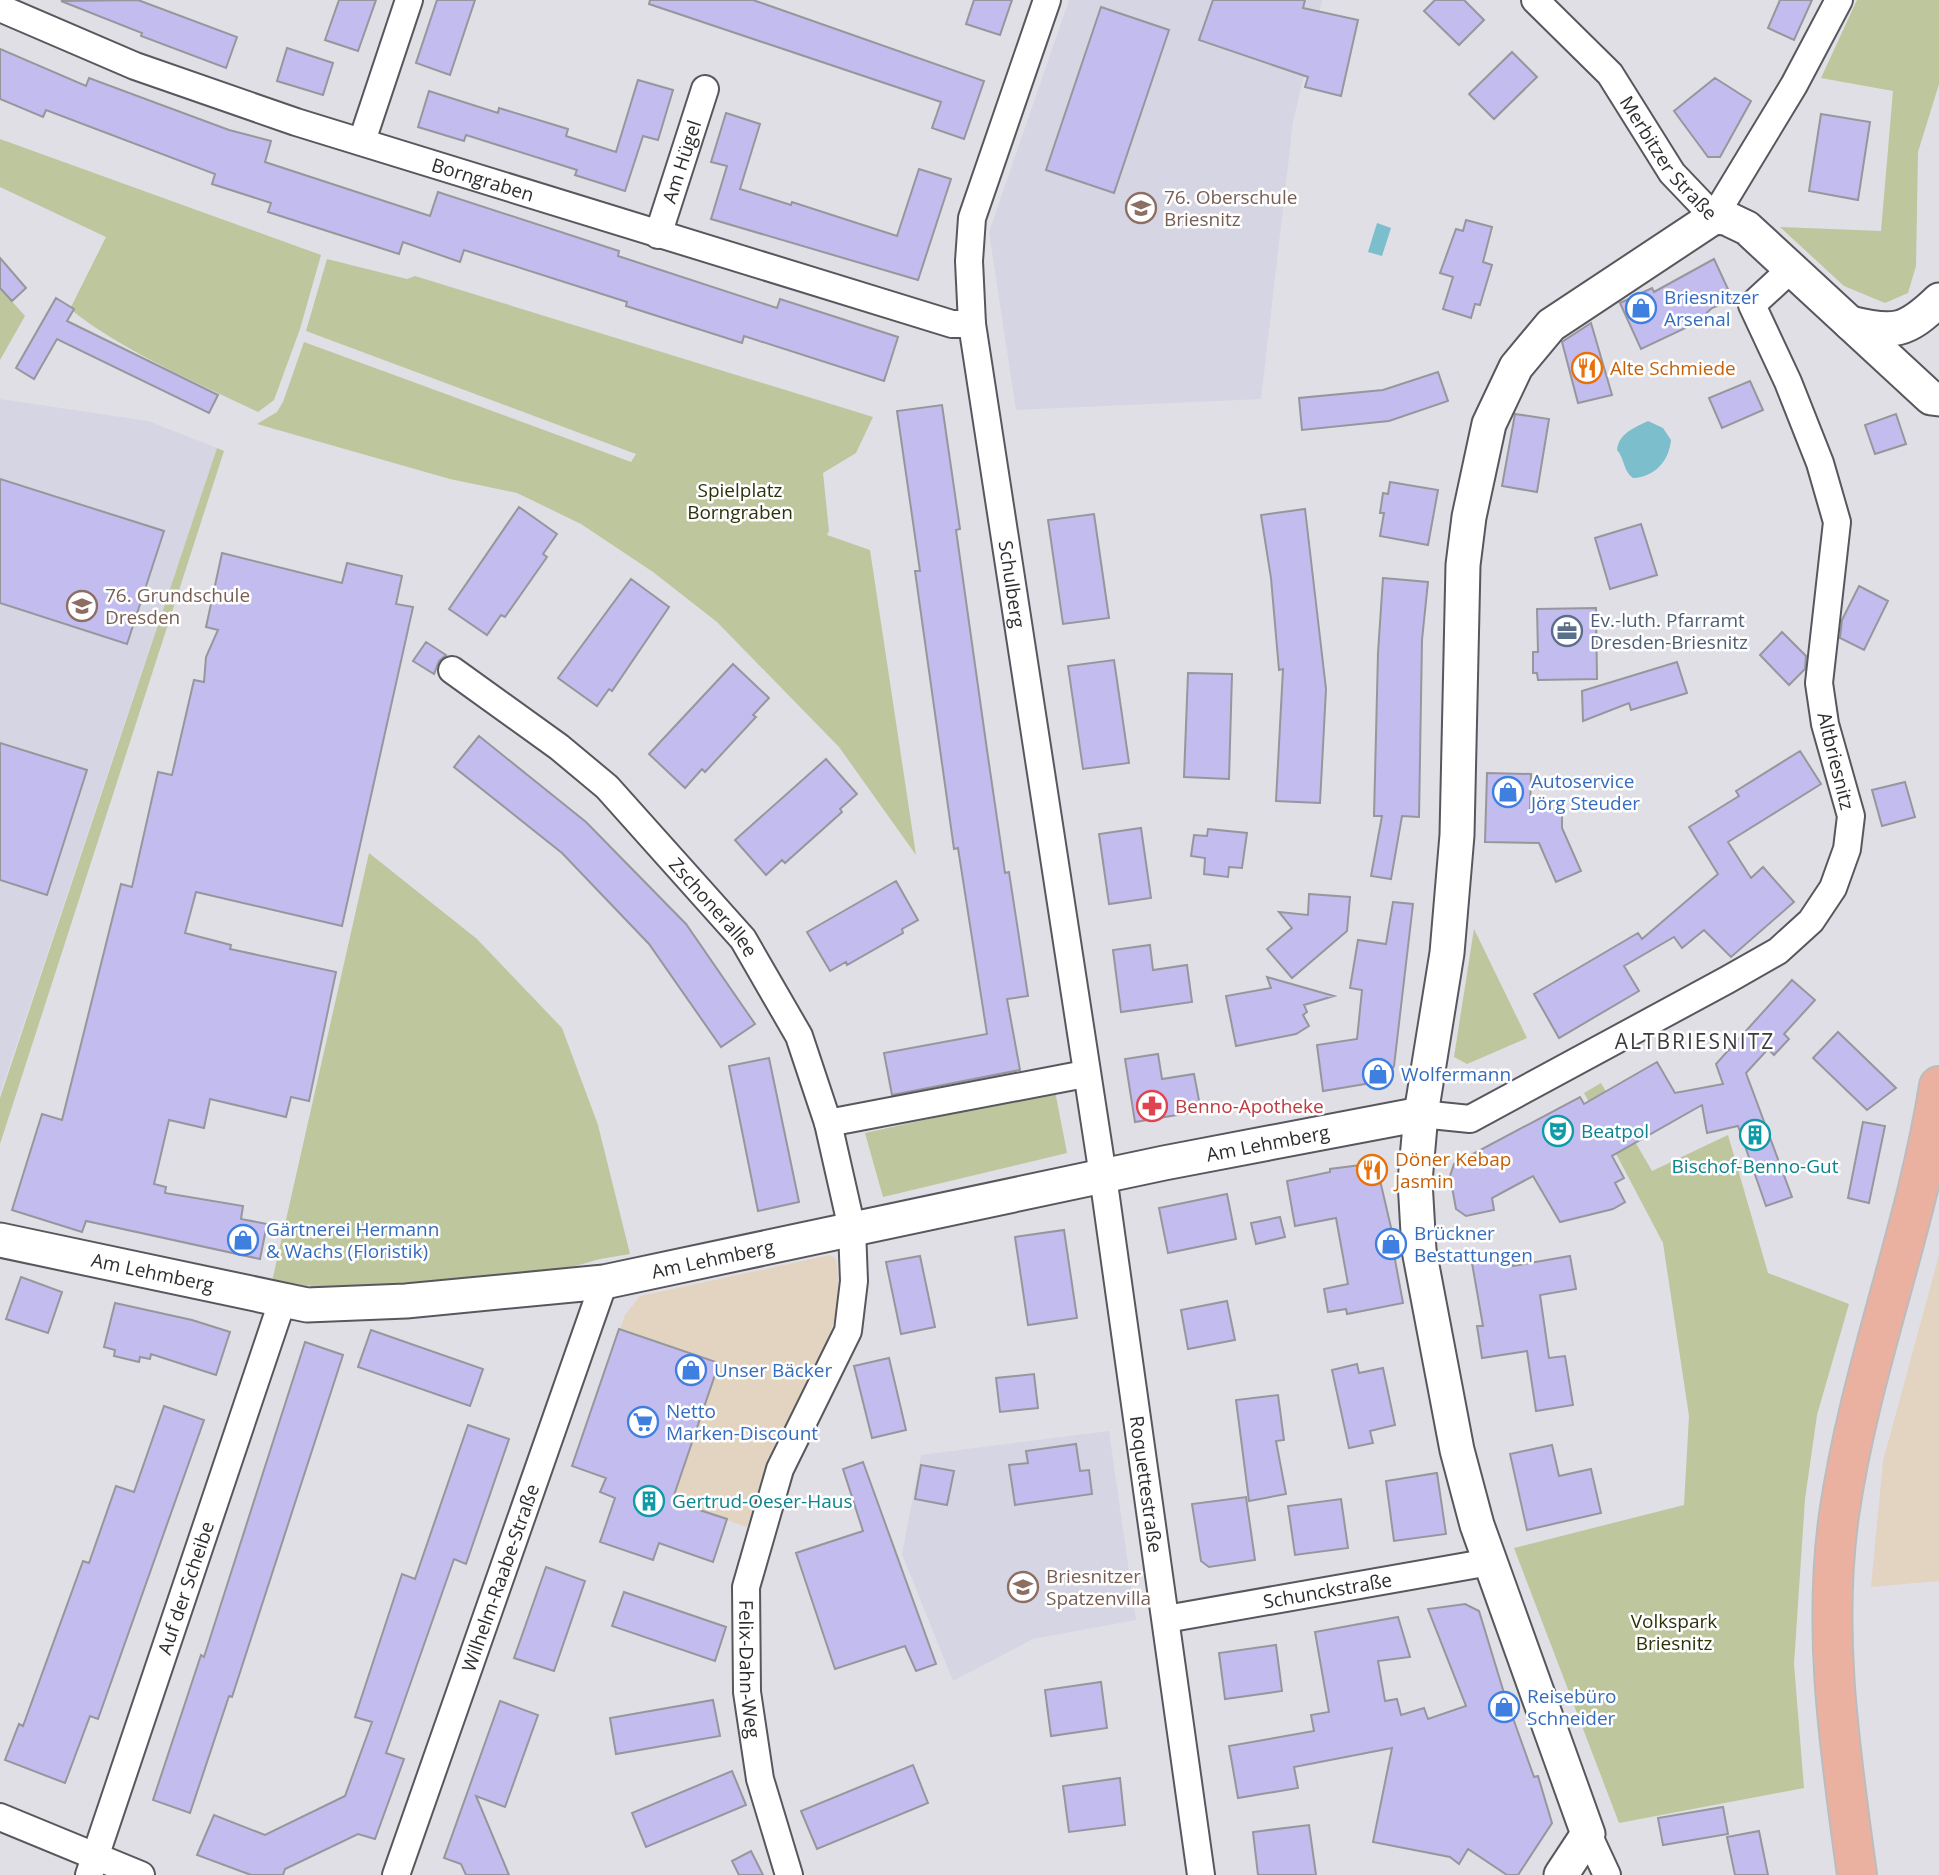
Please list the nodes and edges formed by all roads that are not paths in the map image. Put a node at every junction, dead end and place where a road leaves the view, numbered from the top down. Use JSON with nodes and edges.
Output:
{"nodes":[{"id":1,"x":409,"y":0,"type":"edge"},
{"id":2,"x":1047,"y":0,"type":"edge"},
{"id":3,"x":1535,"y":0,"type":"edge"},
{"id":4,"x":1839,"y":0,"type":"edge"},
{"id":5,"x":0,"y":8,"type":"edge"},
{"id":6,"x":705,"y":89,"type":"dead end"},
{"id":7,"x":362,"y":141,"type":"junction"},
{"id":8,"x":1714,"y":217,"type":"junction"},
{"id":9,"x":658,"y":235,"type":"junction"},
{"id":10,"x":1791,"y":268,"type":"junction"},
{"id":11,"x":1939,"y":300,"type":"edge"},
{"id":12,"x":1850,"y":323,"type":"junction"},
{"id":13,"x":972,"y":324,"type":"junction"},
{"id":14,"x":1939,"y":399,"type":"edge"},
{"id":15,"x":452,"y":670,"type":"dead end"},
{"id":16,"x":1085,"y":1074,"type":"junction"},
{"id":17,"x":1939,"y":1086,"type":"edge"},
{"id":18,"x":1421,"y":1114,"type":"junction"},
{"id":19,"x":828,"y":1123,"type":"junction"},
{"id":20,"x":1102,"y":1176,"type":"junction"},
{"id":21,"x":852,"y":1229,"type":"junction"},
{"id":22,"x":0,"y":1240,"type":"edge"},
{"id":23,"x":604,"y":1282,"type":"junction"},
{"id":24,"x":282,"y":1302,"type":"junction"},
{"id":25,"x":1490,"y":1562,"type":"junction"},
{"id":26,"x":1166,"y":1619,"type":"junction"},
{"id":27,"x":0,"y":1817,"type":"edge"},
{"id":28,"x":1588,"y":1834,"type":"junction"},
{"id":29,"x":92,"y":1865,"type":"edge"},
{"id":30,"x":141,"y":1875,"type":"edge"},
{"id":31,"x":396,"y":1875,"type":"edge"},
{"id":32,"x":789,"y":1875,"type":"edge"},
{"id":33,"x":1201,"y":1875,"type":"edge"},
{"id":34,"x":1561,"y":1875,"type":"edge"},
{"id":35,"x":1607,"y":1875,"type":"edge"},
{"id":36,"x":1857,"y":1875,"type":"edge"}],
"edges":[{"from":1,"to":7,"type":"street"},
{"from":2,"to":13,"type":"street","name":"Schulberg"},
{"from":3,"to":8,"type":"street","name":"Merbitzer Straße"},
{"from":4,"to":8,"type":"street"},
{"from":5,"to":7,"type":"street","name":"Borngraben"},
{"from":6,"to":9,"type":"street","name":"Am Hügel"},
{"from":7,"to":9,"type":"street","name":"Borngraben"},
{"from":8,"to":10,"type":"street","name":"Merbitzer Straße"},
{"from":8,"to":18,"type":"street"},
{"from":9,"to":13,"type":"street","name":"Borngraben"},
{"from":10,"to":12,"type":"street","name":"Merbitzer Straße"},
{"from":10,"to":18,"type":"street","name":"Altbriesnitz"},
{"from":11,"to":12,"type":"street","name":"Merbitzer Straße"},
{"from":12,"to":14,"type":"street","name":"Merbitzer Straße"},
{"from":13,"to":16,"type":"street","name":"Schulberg"},
{"from":15,"to":19,"type":"street","name":"Zschonerallee"},
{"from":16,"to":19,"type":"street"},
{"from":16,"to":20,"type":"street","name":"Schulberg"},
{"from":17,"to":36,"type":"main road"},
{"from":18,"to":20,"type":"street","name":"Am Lehmberg"},
{"from":18,"to":25,"type":"street"},
{"from":19,"to":21,"type":"street","name":"Zschonerallee"},
{"from":20,"to":21,"type":"street","name":"Am Lehmberg"},
{"from":20,"to":26,"type":"street","name":"Roquettestraße"},
{"from":21,"to":23,"type":"street","name":"Am Lehmberg"},
{"from":21,"to":32,"type":"street","name":"Felix-Dahn-Weg"},
{"from":22,"to":24,"type":"street","name":"Am Lehmberg"},
{"from":23,"to":24,"type":"street","name":"Am Lehmberg"},
{"from":23,"to":31,"type":"street","name":"Wilhelm-Raabe-Straße"},
{"from":24,"to":29,"type":"street","name":"Auf der Scheibe"},
{"from":25,"to":26,"type":"street","name":"Schunckstraße"},
{"from":25,"to":28,"type":"street"},
{"from":26,"to":33,"type":"street","name":"Roquettestraße"},
{"from":27,"to":29,"type":"street"},
{"from":28,"to":34,"type":"street"},
{"from":28,"to":35,"type":"street"},
{"from":29,"to":30,"type":"street"}]}
